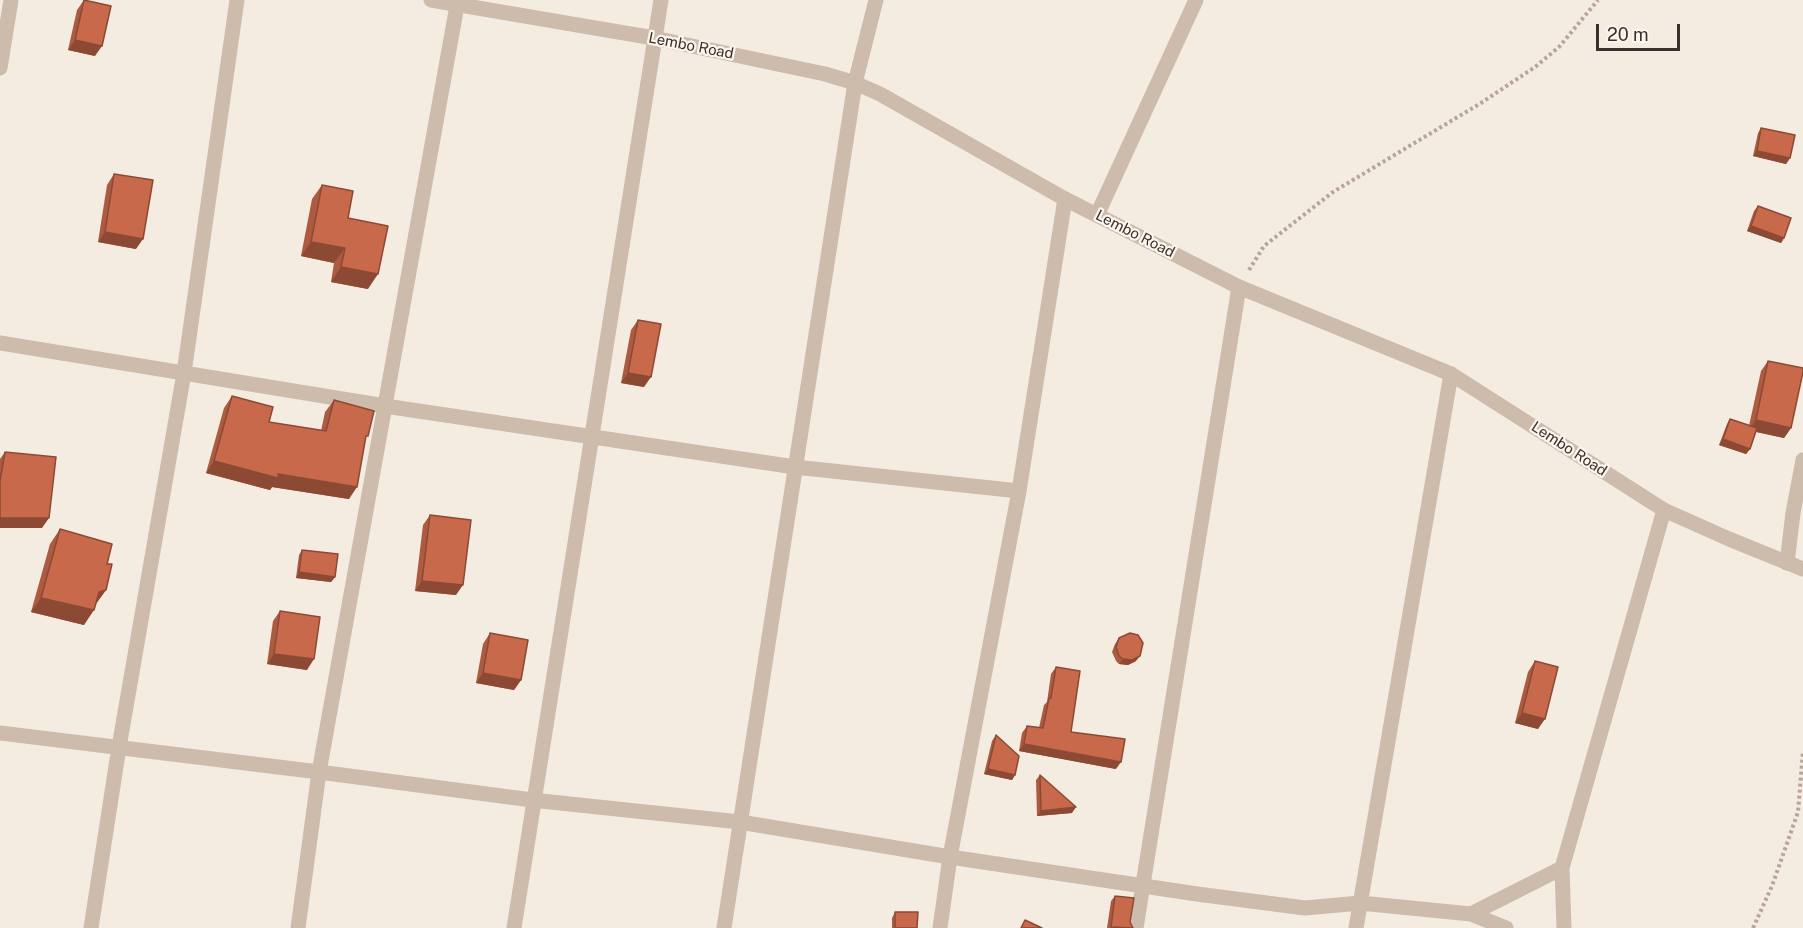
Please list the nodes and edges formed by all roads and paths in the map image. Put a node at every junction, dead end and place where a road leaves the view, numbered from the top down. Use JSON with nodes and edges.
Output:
{"nodes":[{"id":1,"x":11,"y":0,"type":"edge"},
{"id":2,"x":237,"y":0,"type":"edge"},
{"id":3,"x":431,"y":0,"type":"edge"},
{"id":4,"x":661,"y":0,"type":"edge"},
{"id":5,"x":876,"y":0,"type":"edge"},
{"id":6,"x":1196,"y":0,"type":"edge"},
{"id":7,"x":1598,"y":0,"type":"edge"},
{"id":8,"x":458,"y":2,"type":"edge"},
{"id":9,"x":654,"y":39,"type":"junction"},
{"id":10,"x":0,"y":68,"type":"edge"},
{"id":11,"x":855,"y":83,"type":"junction"},
{"id":12,"x":1065,"y":199,"type":"junction"},
{"id":13,"x":1097,"y":215,"type":"junction"},
{"id":14,"x":1239,"y":287,"type":"junction"},
{"id":15,"x":0,"y":343,"type":"edge"},
{"id":16,"x":184,"y":373,"type":"junction"},
{"id":17,"x":1451,"y":374,"type":"junction"},
{"id":18,"x":385,"y":406,"type":"junction"},
{"id":19,"x":591,"y":436,"type":"junction"},
{"id":20,"x":1803,"y":460,"type":"edge"},
{"id":21,"x":795,"y":467,"type":"junction"},
{"id":22,"x":1019,"y":491,"type":"junction"},
{"id":23,"x":1664,"y":510,"type":"junction"},
{"id":24,"x":1787,"y":563,"type":"junction"},
{"id":25,"x":1803,"y":569,"type":"edge"},
{"id":26,"x":0,"y":734,"type":"edge"},
{"id":27,"x":119,"y":747,"type":"junction"},
{"id":28,"x":1803,"y":752,"type":"edge"},
{"id":29,"x":319,"y":772,"type":"junction"},
{"id":30,"x":532,"y":800,"type":"junction"},
{"id":31,"x":740,"y":822,"type":"junction"},
{"id":32,"x":950,"y":857,"type":"junction"},
{"id":33,"x":1562,"y":868,"type":"junction"},
{"id":34,"x":1142,"y":885,"type":"junction"},
{"id":35,"x":1360,"y":903,"type":"junction"},
{"id":36,"x":1471,"y":914,"type":"junction"},
{"id":37,"x":91,"y":928,"type":"edge"},
{"id":38,"x":298,"y":928,"type":"edge"},
{"id":39,"x":514,"y":928,"type":"edge"},
{"id":40,"x":724,"y":928,"type":"edge"},
{"id":41,"x":940,"y":928,"type":"edge"},
{"id":42,"x":1136,"y":928,"type":"edge"},
{"id":43,"x":1356,"y":928,"type":"edge"},
{"id":44,"x":1506,"y":928,"type":"edge"},
{"id":45,"x":1564,"y":928,"type":"edge"},
{"id":46,"x":1753,"y":928,"type":"edge"}],
"edges":[{"from":1,"to":10,"type":"street"},
{"from":2,"to":16,"type":"street"},
{"from":3,"to":8,"type":"street","name":"Lembo Road"},
{"from":4,"to":9,"type":"street"},
{"from":5,"to":11,"type":"street"},
{"from":6,"to":13,"type":"street"},
{"from":7,"to":14,"type":"path"},
{"from":8,"to":9,"type":"street","name":"Lembo Road"},
{"from":8,"to":18,"type":"street"},
{"from":9,"to":11,"type":"street","name":"Lembo Road"},
{"from":9,"to":19,"type":"street"},
{"from":11,"to":12,"type":"street","name":"Lembo Road"},
{"from":11,"to":21,"type":"street"},
{"from":12,"to":13,"type":"street","name":"Lembo Road"},
{"from":12,"to":22,"type":"street"},
{"from":13,"to":14,"type":"street","name":"Lembo Road"},
{"from":14,"to":17,"type":"street","name":"Lembo Road"},
{"from":14,"to":34,"type":"street"},
{"from":15,"to":16,"type":"street"},
{"from":16,"to":18,"type":"street"},
{"from":16,"to":27,"type":"street"},
{"from":17,"to":23,"type":"street","name":"Lembo Road"},
{"from":17,"to":35,"type":"street"},
{"from":18,"to":19,"type":"street"},
{"from":18,"to":29,"type":"street"},
{"from":19,"to":21,"type":"street"},
{"from":19,"to":30,"type":"street"},
{"from":20,"to":24,"type":"street"},
{"from":21,"to":22,"type":"street"},
{"from":21,"to":31,"type":"street"},
{"from":22,"to":32,"type":"street"},
{"from":23,"to":24,"type":"street","name":"Lembo Road"},
{"from":23,"to":33,"type":"street"},
{"from":24,"to":25,"type":"street","name":"Lembo Road"},
{"from":26,"to":27,"type":"street"},
{"from":27,"to":29,"type":"street"},
{"from":27,"to":37,"type":"street"},
{"from":28,"to":46,"type":"path"},
{"from":29,"to":30,"type":"street"},
{"from":29,"to":38,"type":"street"},
{"from":30,"to":31,"type":"street"},
{"from":30,"to":39,"type":"street"},
{"from":31,"to":32,"type":"street"},
{"from":31,"to":40,"type":"street"},
{"from":32,"to":34,"type":"street"},
{"from":32,"to":41,"type":"street"},
{"from":33,"to":36,"type":"street"},
{"from":33,"to":45,"type":"street"},
{"from":34,"to":35,"type":"street"},
{"from":34,"to":42,"type":"street"},
{"from":35,"to":36,"type":"street"},
{"from":35,"to":43,"type":"street"},
{"from":36,"to":44,"type":"street"}]}
